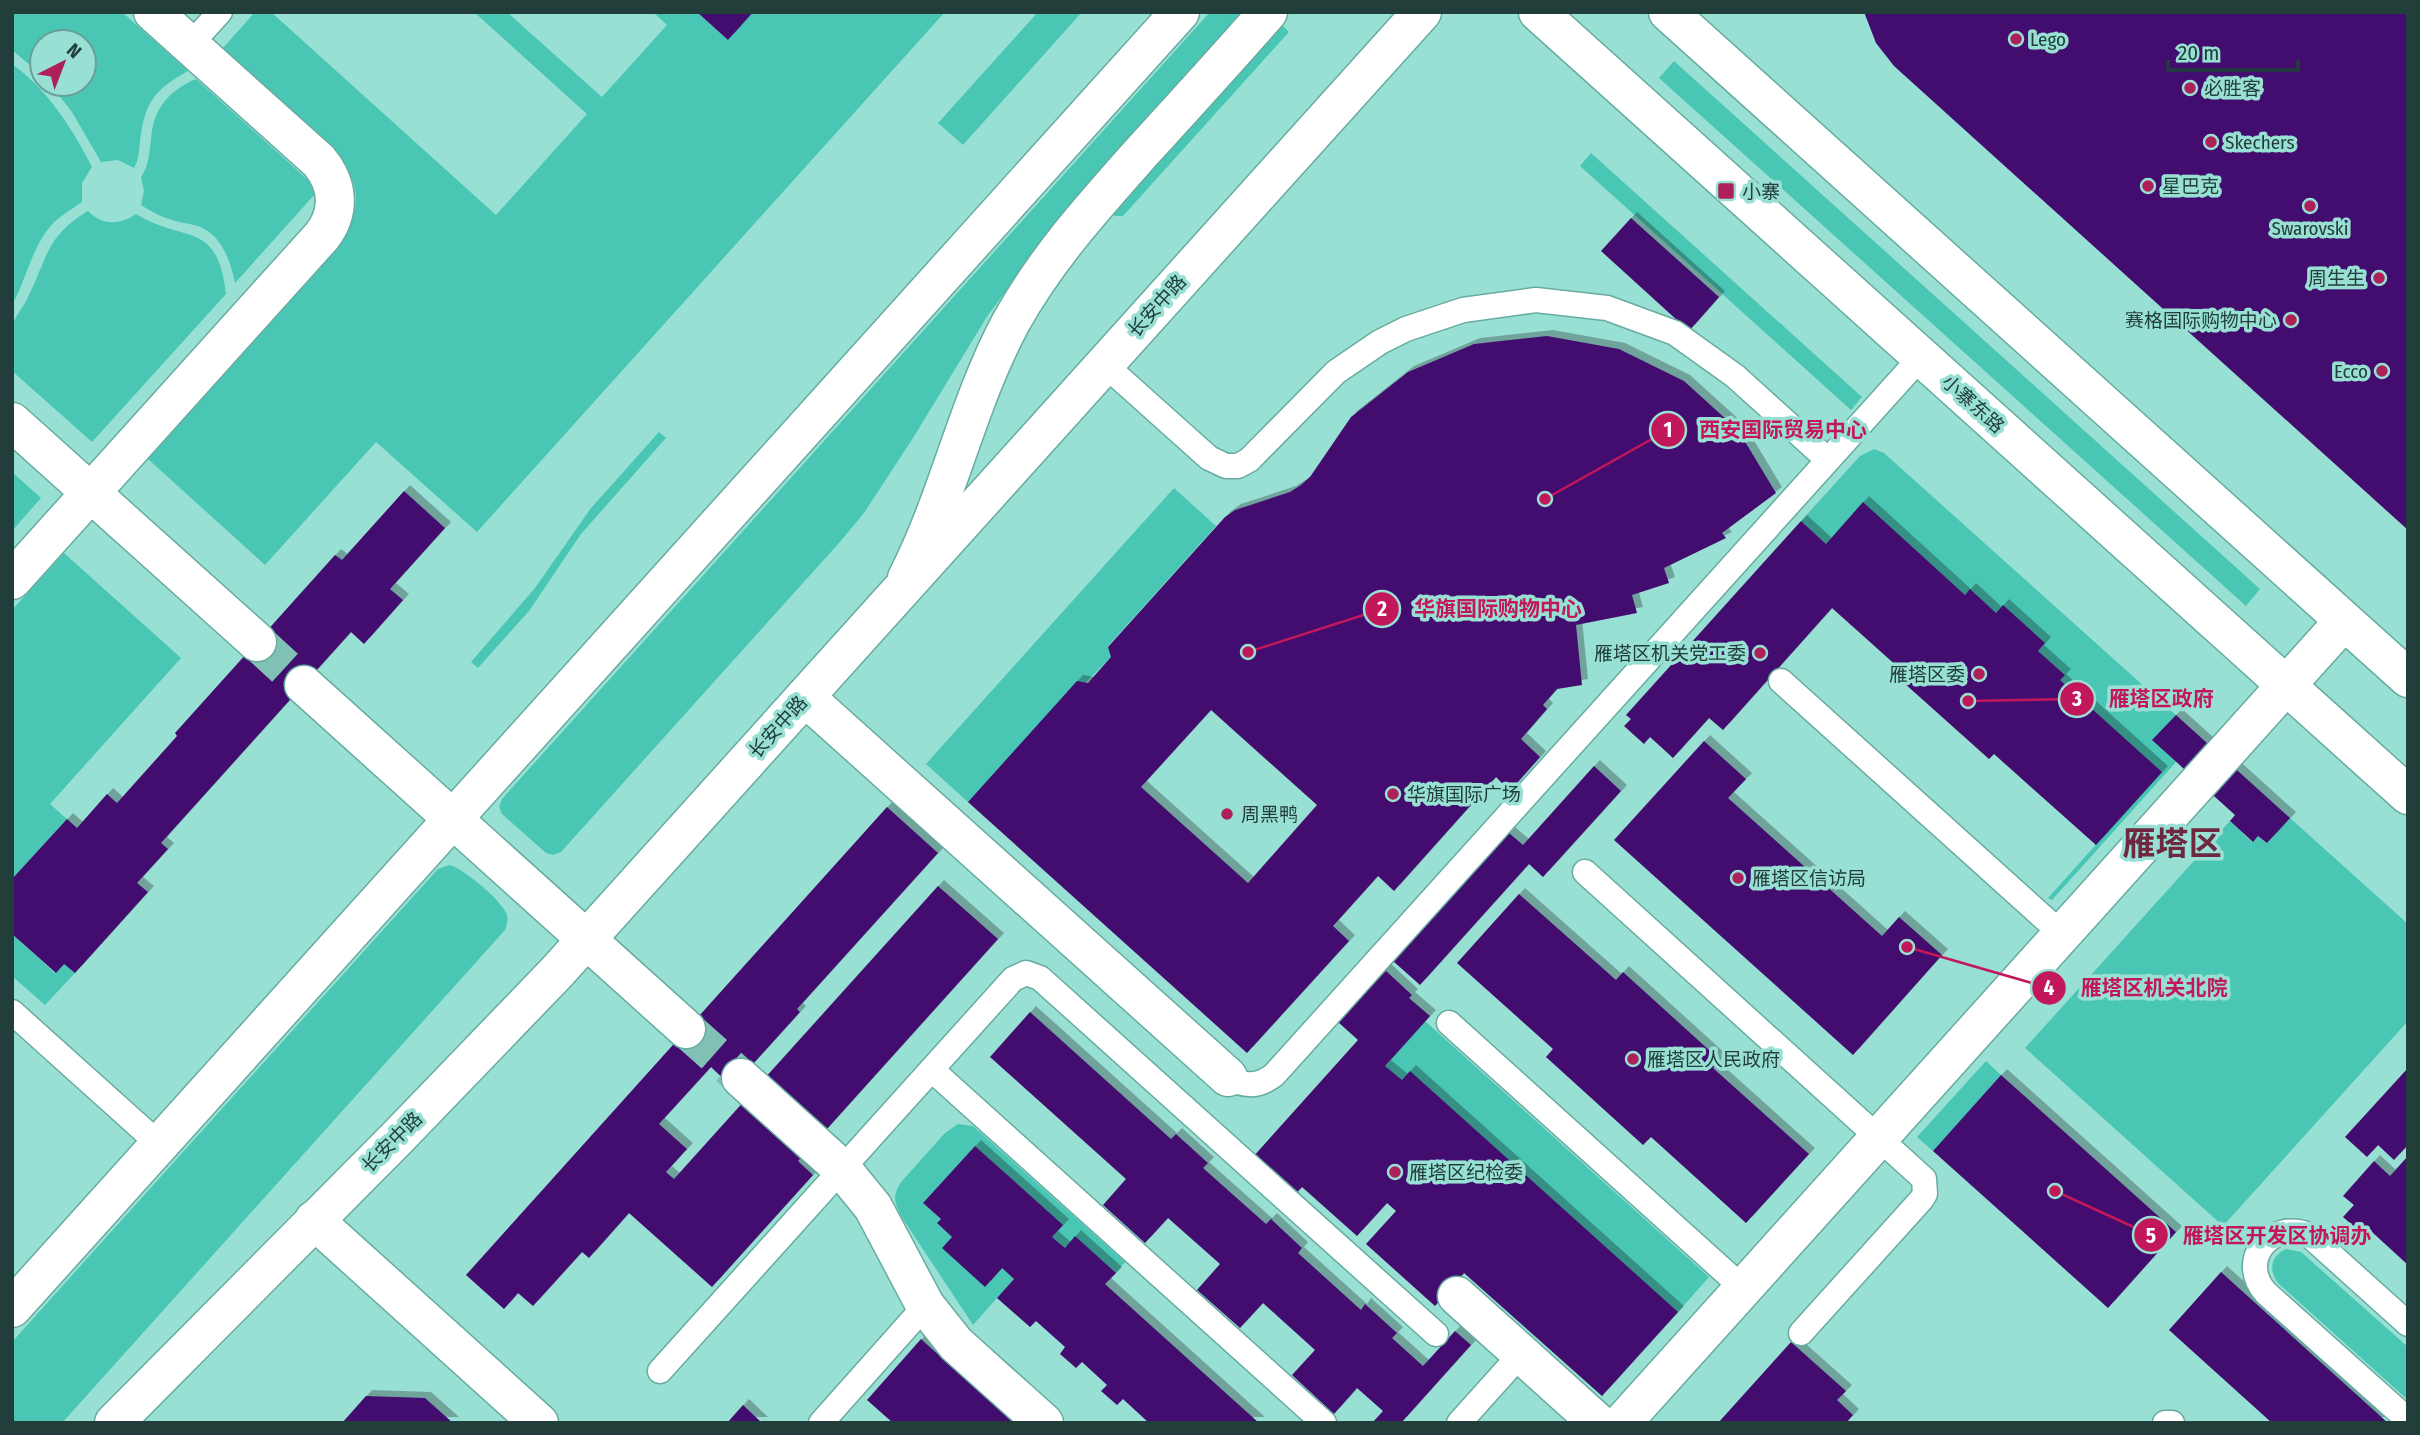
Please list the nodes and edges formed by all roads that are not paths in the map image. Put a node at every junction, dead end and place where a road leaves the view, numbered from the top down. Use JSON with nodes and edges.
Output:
{"nodes":[{"id":1,"x":153,"y":12,"type":"edge"},
{"id":2,"x":220,"y":12,"type":"edge"},
{"id":3,"x":1180,"y":12,"type":"edge"},
{"id":4,"x":1268,"y":12,"type":"edge"},
{"id":5,"x":1422,"y":12,"type":"edge"},
{"id":6,"x":1538,"y":12,"type":"edge"},
{"id":7,"x":1668,"y":12,"type":"edge"},
{"id":8,"x":190,"y":45,"type":"junction"},
{"id":9,"x":1921,"y":357,"type":"junction"},
{"id":10,"x":1104,"y":365,"type":"junction"},
{"id":11,"x":12,"y":422,"type":"edge"},
{"id":12,"x":1828,"y":460,"type":"junction"},
{"id":13,"x":90,"y":493,"type":"junction"},
{"id":14,"x":12,"y":580,"type":"edge"},
{"id":15,"x":890,"y":603,"type":"junction"},
{"id":16,"x":2344,"y":621,"type":"junction"},
{"id":17,"x":257,"y":642,"type":"tunnel mouth"},
{"id":18,"x":2408,"y":678,"type":"edge"},
{"id":19,"x":1781,"y":681,"type":"dead end"},
{"id":20,"x":304,"y":685,"type":"tunnel mouth"},
{"id":21,"x":2286,"y":686,"type":"junction"},
{"id":22,"x":805,"y":697,"type":"junction"},
{"id":23,"x":2408,"y":795,"type":"edge"},
{"id":24,"x":453,"y":819,"type":"junction"},
{"id":25,"x":1586,"y":872,"type":"dead end"},
{"id":26,"x":2063,"y":934,"type":"junction"},
{"id":27,"x":586,"y":939,"type":"junction"},
{"id":28,"x":12,"y":1012,"type":"edge"},
{"id":29,"x":1449,"y":1023,"type":"dead end"},
{"id":30,"x":687,"y":1029,"type":"tunnel mouth"},
{"id":31,"x":932,"y":1069,"type":"junction"},
{"id":32,"x":1228,"y":1077,"type":"joint"},
{"id":33,"x":741,"y":1078,"type":"tunnel mouth"},
{"id":34,"x":1880,"y":1137,"type":"junction"},
{"id":35,"x":160,"y":1145,"type":"junction"},
{"id":36,"x":842,"y":1169,"type":"junction"},
{"id":37,"x":314,"y":1220,"type":"junction"},
{"id":38,"x":1744,"y":1289,"type":"junction"},
{"id":39,"x":1457,"y":1296,"type":"dead end"},
{"id":40,"x":926,"y":1305,"type":"junction"},
{"id":41,"x":12,"y":1308,"type":"edge"},
{"id":42,"x":2408,"y":1324,"type":"edge"},
{"id":43,"x":1801,"y":1333,"type":"dead end"},
{"id":44,"x":1436,"y":1334,"type":"dead end"},
{"id":45,"x":1521,"y":1354,"type":"junction"},
{"id":46,"x":660,"y":1371,"type":"dead end"},
{"id":47,"x":2408,"y":1420,"type":"edge"},
{"id":48,"x":114,"y":1423,"type":"edge"},
{"id":49,"x":539,"y":1423,"type":"edge"},
{"id":50,"x":821,"y":1423,"type":"edge"},
{"id":51,"x":1044,"y":1423,"type":"edge"},
{"id":52,"x":1324,"y":1423,"type":"edge"},
{"id":53,"x":1458,"y":1423,"type":"edge"},
{"id":54,"x":1598,"y":1423,"type":"edge"},
{"id":55,"x":1622,"y":1423,"type":"edge"},
{"id":56,"x":2165,"y":1423,"type":"edge"},
{"id":57,"x":2172,"y":1423,"type":"edge"}],
"edges":[{"from":1,"to":8,"type":"main road"},
{"from":2,"to":8,"type":"lane"},
{"from":3,"to":24,"type":"main road"},
{"from":4,"to":15,"type":"main road"},
{"from":5,"to":10,"type":"main road","name":"长安中路"},
{"from":6,"to":9,"type":"main road","name":"小寨东路"},
{"from":7,"to":16,"type":"main road"},
{"from":8,"to":13,"type":"main road"},
{"from":9,"to":12,"type":"lane"},
{"from":9,"to":21,"type":"main road","name":"小寨东路"},
{"from":10,"to":12,"type":"lane"},
{"from":10,"to":15,"type":"main road","name":"长安中路"},
{"from":11,"to":13,"type":"main road"},
{"from":12,"to":32,"type":"lane"},
{"from":13,"to":14,"type":"main road"},
{"from":13,"to":17,"type":"main road"},
{"from":15,"to":22,"type":"main road","name":"长安中路"},
{"from":16,"to":18,"type":"main road"},
{"from":16,"to":21,"type":"main road"},
{"from":19,"to":26,"type":"lane"},
{"from":20,"to":24,"type":"main road"},
{"from":21,"to":23,"type":"main road","name":"小寨东路"},
{"from":21,"to":26,"type":"main road"},
{"from":22,"to":27,"type":"main road","name":"长安中路"},
{"from":22,"to":32,"type":"main road"},
{"from":24,"to":27,"type":"main road"},
{"from":24,"to":35,"type":"main road"},
{"from":25,"to":34,"type":"lane"},
{"from":26,"to":34,"type":"main road"},
{"from":27,"to":30,"type":"main road"},
{"from":27,"to":37,"type":"main road","name":"长安中路"},
{"from":28,"to":35,"type":"lane"},
{"from":29,"to":38,"type":"lane"},
{"from":31,"to":36,"type":"lane"},
{"from":31,"to":44,"type":"lane"},
{"from":31,"to":52,"type":"lane"},
{"from":33,"to":36,"type":"main road"},
{"from":34,"to":38,"type":"main road"},
{"from":34,"to":43,"type":"lane"},
{"from":35,"to":41,"type":"main road"},
{"from":36,"to":40,"type":"main road"},
{"from":36,"to":46,"type":"lane"},
{"from":37,"to":48,"type":"main road","name":"长安中路"},
{"from":37,"to":49,"type":"main road"},
{"from":38,"to":55,"type":"main road"},
{"from":39,"to":45,"type":"main road"},
{"from":40,"to":50,"type":"lane"},
{"from":40,"to":51,"type":"main road"},
{"from":42,"to":47,"type":"lane"},
{"from":45,"to":53,"type":"lane"},
{"from":45,"to":54,"type":"main road"},
{"from":56,"to":57,"type":"lane"}]}
